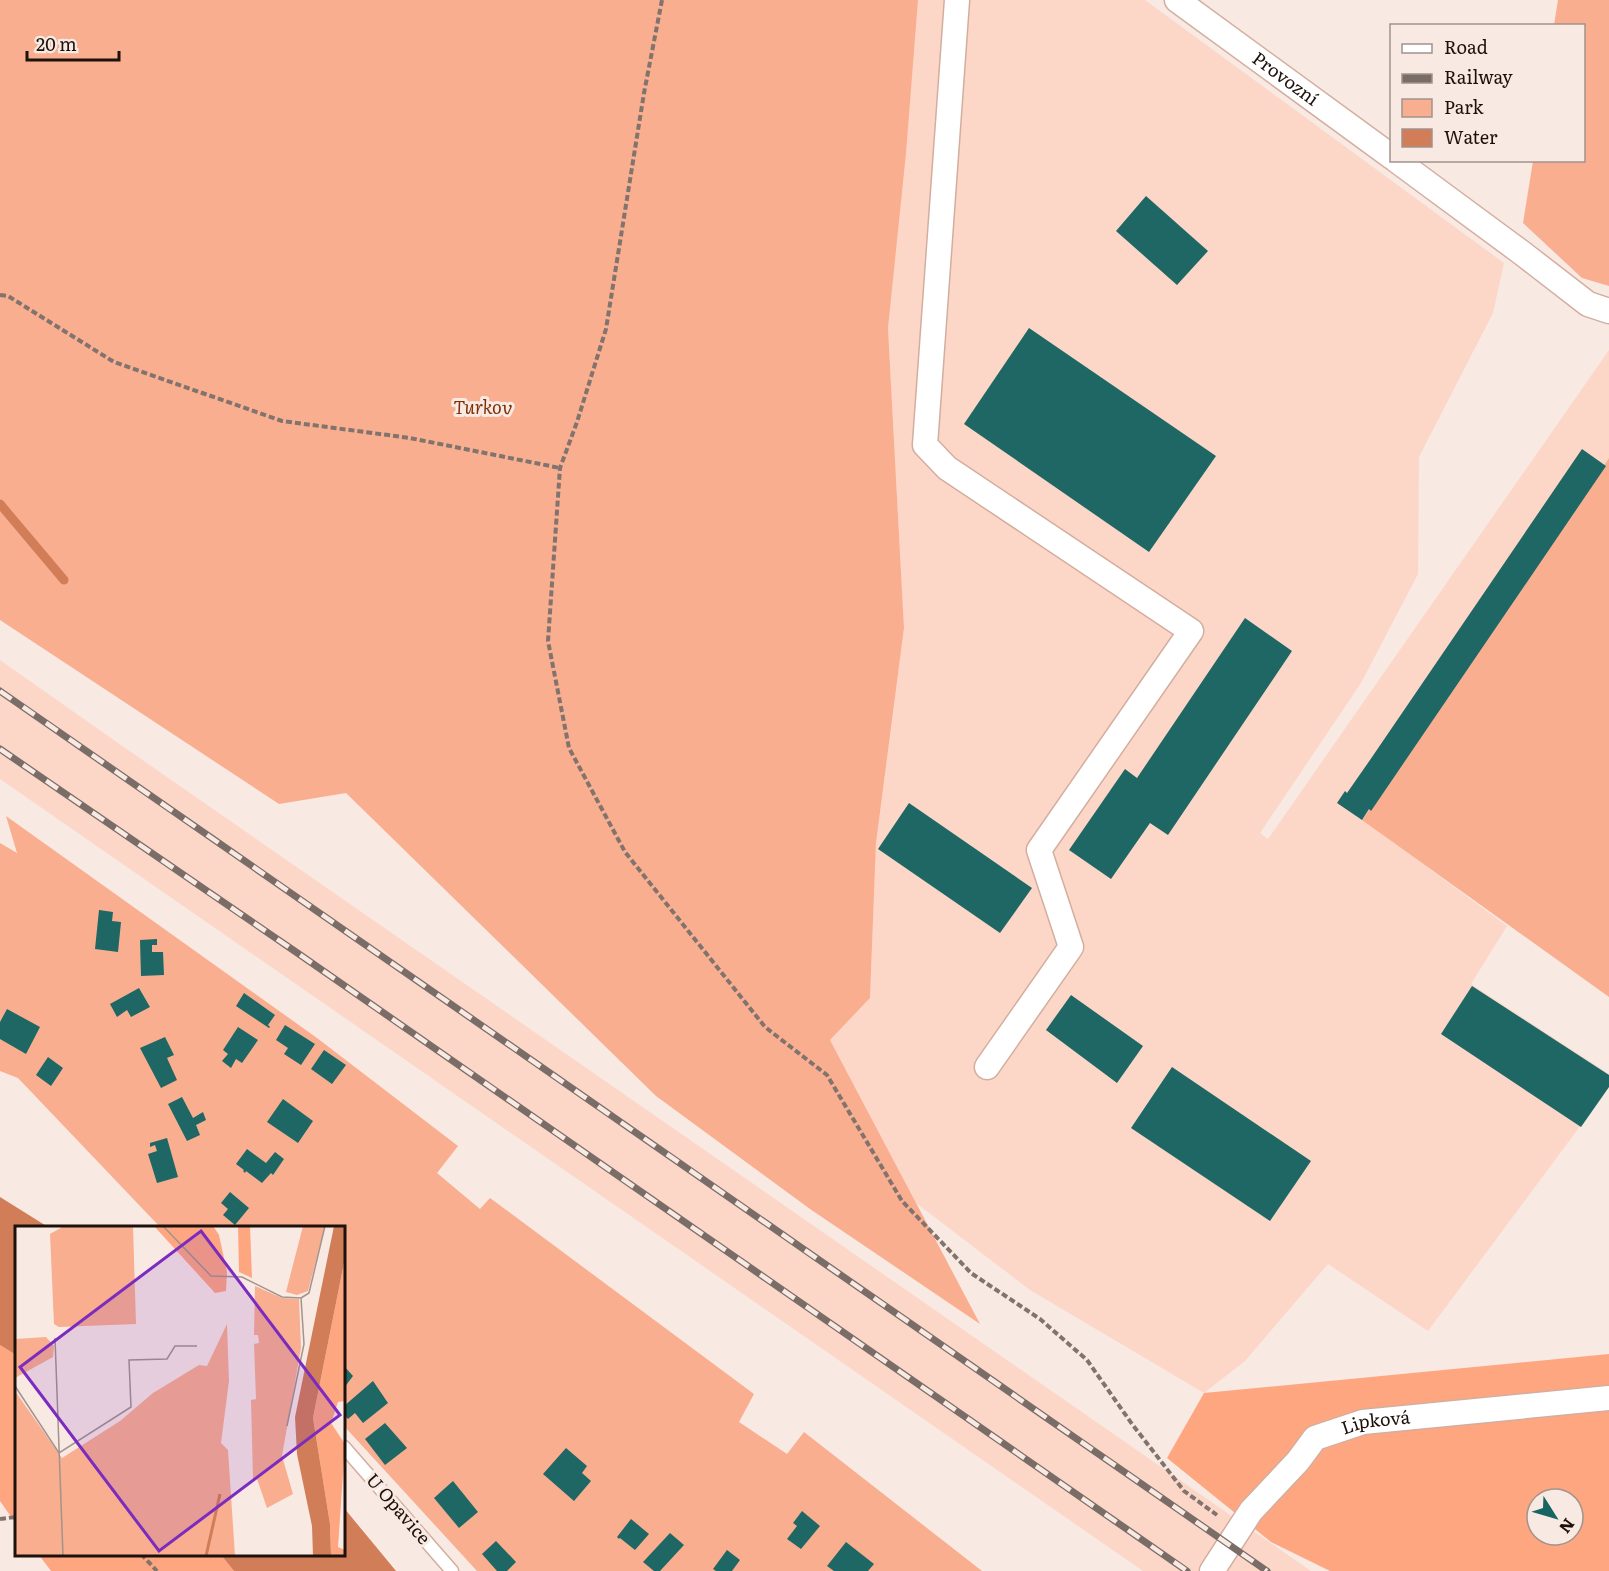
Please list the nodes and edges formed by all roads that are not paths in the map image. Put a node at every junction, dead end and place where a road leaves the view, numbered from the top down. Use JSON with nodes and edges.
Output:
{"nodes":[{"id":1,"x":957,"y":0,"type":"edge"},
{"id":2,"x":1177,"y":0,"type":"edge"},
{"id":3,"x":1390,"y":157,"type":"edge"},
{"id":4,"x":1399,"y":162,"type":"edge"},
{"id":5,"x":1609,"y":311,"type":"edge"},
{"id":6,"x":987,"y":1067,"type":"dead end"},
{"id":7,"x":1609,"y":1398,"type":"edge"},
{"id":8,"x":345,"y":1448,"type":"edge"},
{"id":9,"x":452,"y":1571,"type":"edge"},
{"id":10,"x":1212,"y":1571,"type":"edge"}],
"edges":[{"from":1,"to":6,"type":"street"},
{"from":2,"to":3,"type":"street","name":"Provozní"},
{"from":4,"to":5,"type":"street"},
{"from":7,"to":10,"type":"street","name":"Lipková"},
{"from":8,"to":9,"type":"lane","name":"U Opavice"}]}
